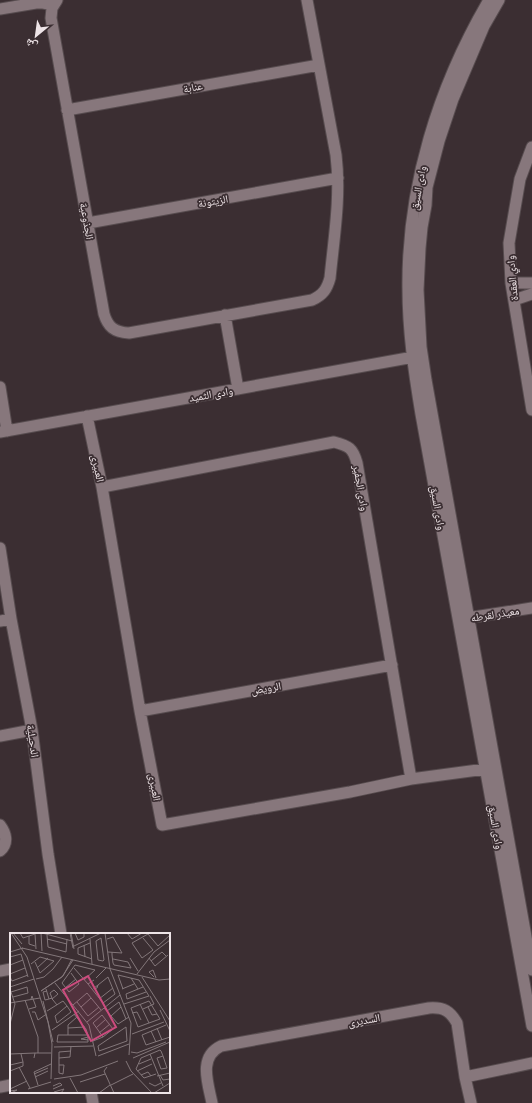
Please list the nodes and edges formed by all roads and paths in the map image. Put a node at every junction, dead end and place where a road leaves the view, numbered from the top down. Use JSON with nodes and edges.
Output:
{"nodes":[{"id":1,"x":307,"y":0,"type":"edge"},
{"id":2,"x":489,"y":0,"type":"edge"},
{"id":3,"x":499,"y":0,"type":"edge"},
{"id":4,"x":55,"y":2,"type":"edge"},
{"id":5,"x":0,"y":9,"type":"edge"},
{"id":6,"x":319,"y":65,"type":"junction"},
{"id":7,"x":67,"y":110,"type":"junction"},
{"id":8,"x":532,"y":147,"type":"edge"},
{"id":9,"x":338,"y":178,"type":"junction"},
{"id":10,"x":88,"y":223,"type":"junction"},
{"id":11,"x":511,"y":283,"type":"junction"},
{"id":12,"x":532,"y":283,"type":"edge"},
{"id":13,"x":532,"y":294,"type":"edge"},
{"id":14,"x":514,"y":300,"type":"junction"},
{"id":15,"x":225,"y":316,"type":"junction"},
{"id":16,"x":417,"y":356,"type":"junction"},
{"id":17,"x":0,"y":387,"type":"edge"},
{"id":18,"x":238,"y":389,"type":"junction"},
{"id":19,"x":532,"y":410,"type":"edge"},
{"id":20,"x":87,"y":416,"type":"junction"},
{"id":21,"x":4,"y":431,"type":"edge"},
{"id":22,"x":102,"y":488,"type":"junction"},
{"id":23,"x":0,"y":548,"type":"edge"},
{"id":24,"x":532,"y":608,"type":"edge"},
{"id":25,"x":12,"y":619,"type":"junction"},
{"id":26,"x":464,"y":619,"type":"junction"},
{"id":27,"x":0,"y":621,"type":"edge"},
{"id":28,"x":392,"y":665,"type":"junction"},
{"id":29,"x":140,"y":711,"type":"junction"},
{"id":30,"x":32,"y":730,"type":"junction"},
{"id":31,"x":0,"y":736,"type":"edge"},
{"id":32,"x":490,"y":768,"type":"junction"},
{"id":33,"x":411,"y":779,"type":"junction"},
{"id":34,"x":0,"y":825,"type":"edge"},
{"id":35,"x":0,"y":851,"type":"edge"},
{"id":36,"x":61,"y":933,"type":"edge"},
{"id":37,"x":10,"y":969,"type":"edge"},
{"id":38,"x":532,"y":970,"type":"edge"},
{"id":39,"x":0,"y":971,"type":"edge"},
{"id":40,"x":532,"y":1026,"type":"edge"},
{"id":41,"x":532,"y":1063,"type":"edge"},
{"id":42,"x":465,"y":1076,"type":"junction"},
{"id":43,"x":10,"y":1085,"type":"edge"},
{"id":44,"x":0,"y":1087,"type":"edge"},
{"id":45,"x":92,"y":1093,"type":"edge"},
{"id":46,"x":94,"y":1103,"type":"edge"},
{"id":47,"x":212,"y":1103,"type":"edge"},
{"id":48,"x":471,"y":1103,"type":"edge"}],
"edges":[{"from":1,"to":6,"type":"street","name":"الجذوعية"},
{"from":2,"to":16,"type":"street","name":"وادى السيق"},
{"from":3,"to":16,"type":"street","name":"وادى السيق"},
{"from":4,"to":5,"type":"street"},
{"from":4,"to":7,"type":"street","name":"الجذوعية"},
{"from":6,"to":7,"type":"street","name":"عنابة"},
{"from":6,"to":9,"type":"street","name":"الجذوعية"},
{"from":7,"to":10,"type":"street","name":"الجذوعية"},
{"from":8,"to":11,"type":"street","name":"وادي العقدة"},
{"from":9,"to":10,"type":"street","name":"الزيتونة"},
{"from":9,"to":15,"type":"street","name":"الجذوعية"},
{"from":10,"to":15,"type":"street","name":"الجذوعية"},
{"from":11,"to":12,"type":"street"},
{"from":11,"to":14,"type":"street","name":"وادي العقدة"},
{"from":13,"to":14,"type":"street"},
{"from":14,"to":19,"type":"street","name":"وادي العقدة"},
{"from":15,"to":18,"type":"street"},
{"from":16,"to":18,"type":"street","name":"وادى الثميد"},
{"from":16,"to":26,"type":"street","name":"وادى السيق"},
{"from":17,"to":21,"type":"street"},
{"from":18,"to":20,"type":"street","name":"وادى الثميد"},
{"from":20,"to":21,"type":"street","name":"وادى الثميد"},
{"from":20,"to":22,"type":"street","name":"العبيرى"},
{"from":22,"to":28,"type":"street","name":"وادى الجفير"},
{"from":22,"to":29,"type":"street","name":"العبيرى"},
{"from":23,"to":25,"type":"street","name":"الدحيلية"},
{"from":24,"to":26,"type":"street","name":"معيذر لقرطه"},
{"from":25,"to":27,"type":"street"},
{"from":25,"to":30,"type":"street","name":"الدحيلية"},
{"from":26,"to":32,"type":"street","name":"وادى السيق"},
{"from":28,"to":29,"type":"street","name":"الرويض"},
{"from":28,"to":33,"type":"street","name":"وادى الجفير"},
{"from":29,"to":33,"type":"street","name":"العبيرى"},
{"from":30,"to":31,"type":"street"},
{"from":30,"to":36,"type":"street","name":"الدحيلية"},
{"from":32,"to":33,"type":"street","name":"العبيرى"},
{"from":32,"to":38,"type":"street","name":"وادى السيق"},
{"from":32,"to":40,"type":"street","name":"وادى السيق"},
{"from":34,"to":35,"type":"street"},
{"from":37,"to":39,"type":"street"},
{"from":41,"to":42,"type":"street"},
{"from":42,"to":47,"type":"street","name":"السديرى"},
{"from":42,"to":48,"type":"street","name":"السديرى"},
{"from":43,"to":44,"type":"street"},
{"from":45,"to":46,"type":"street"}]}
